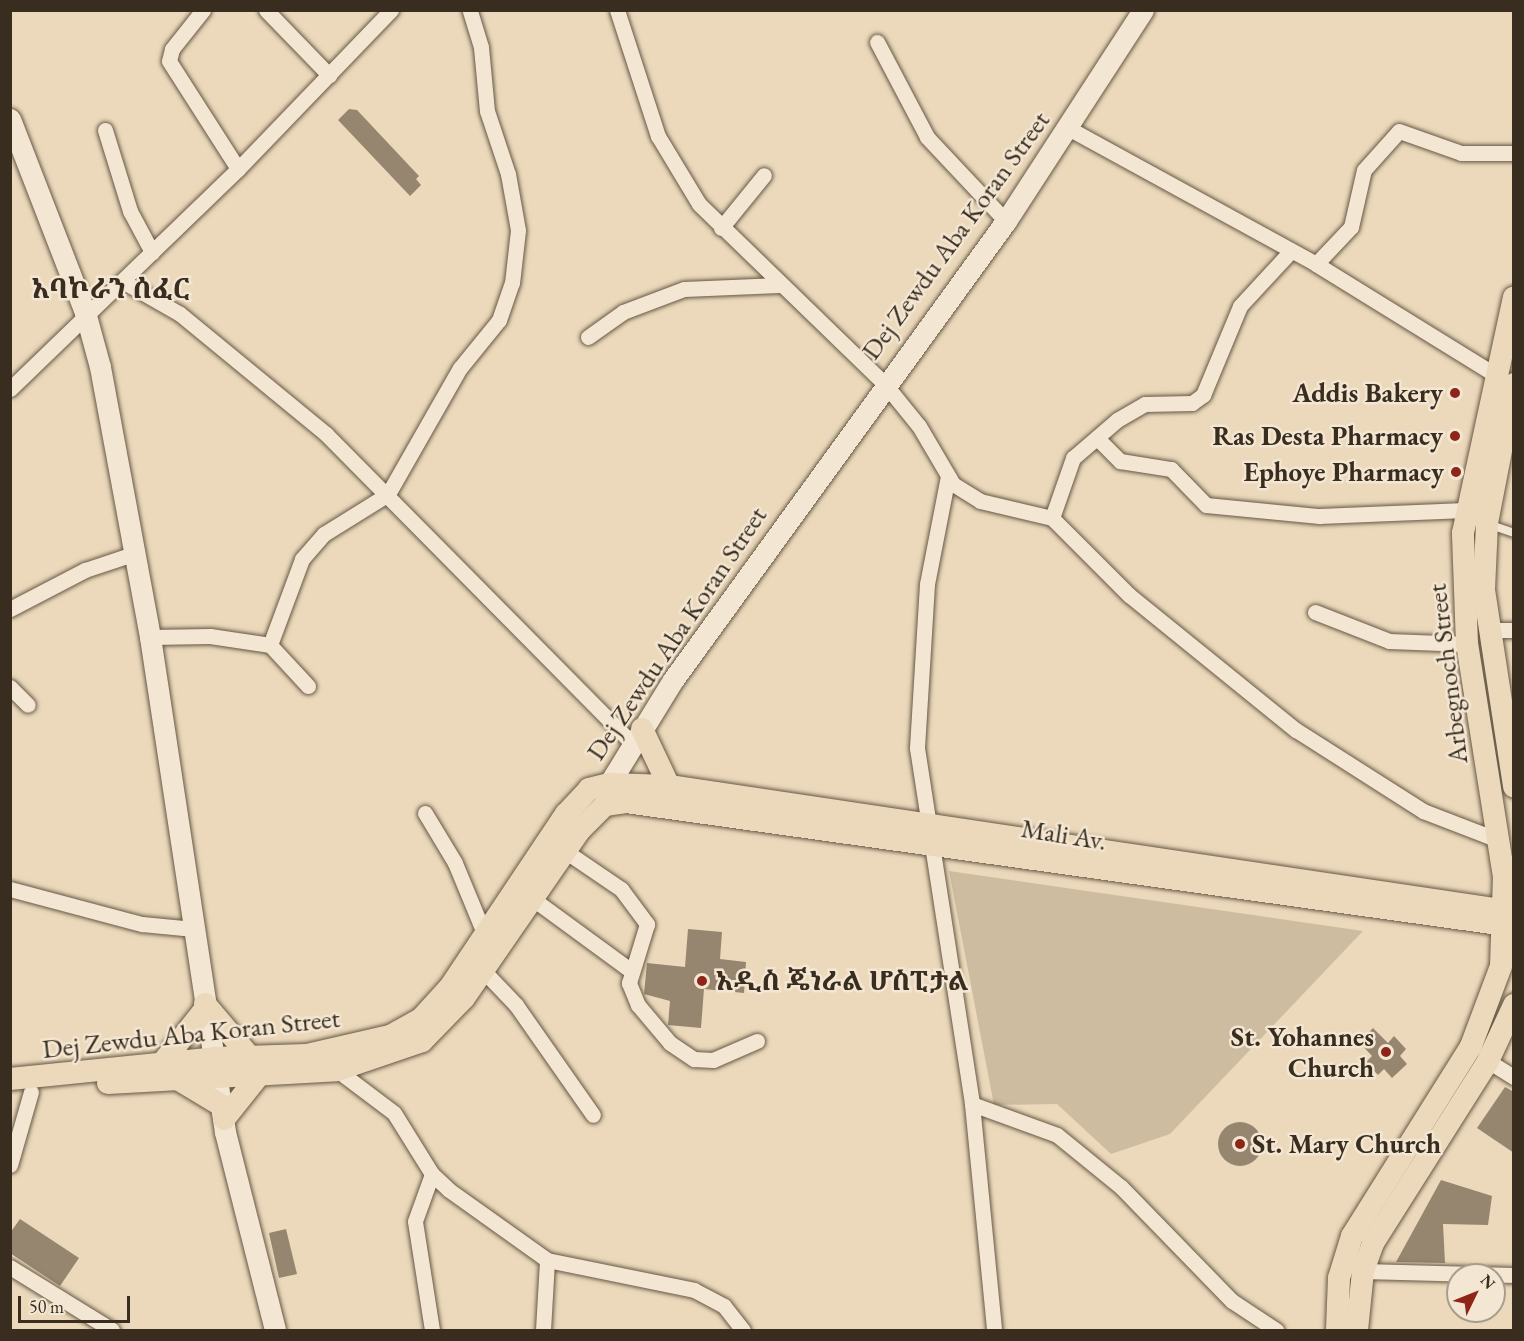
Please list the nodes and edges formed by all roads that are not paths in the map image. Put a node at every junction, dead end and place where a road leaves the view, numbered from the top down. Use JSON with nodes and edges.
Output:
{"nodes":[{"id":1,"x":203,"y":10,"type":"edge"},
{"id":2,"x":266,"y":10,"type":"edge"},
{"id":3,"x":391,"y":10,"type":"edge"},
{"id":4,"x":470,"y":10,"type":"edge"},
{"id":5,"x":617,"y":10,"type":"edge"},
{"id":6,"x":1143,"y":10,"type":"edge"},
{"id":7,"x":877,"y":42,"type":"dead end"},
{"id":8,"x":329,"y":75,"type":"junction"},
{"id":9,"x":10,"y":119,"type":"edge"},
{"id":10,"x":1068,"y":128,"type":"junction"},
{"id":11,"x":105,"y":130,"type":"dead end"},
{"id":12,"x":1514,"y":153,"type":"edge"},
{"id":13,"x":238,"y":169,"type":"junction"},
{"id":14,"x":764,"y":175,"type":"dead end"},
{"id":15,"x":1006,"y":221,"type":"junction"},
{"id":16,"x":721,"y":228,"type":"junction"},
{"id":17,"x":1291,"y":251,"type":"junction"},
{"id":18,"x":152,"y":252,"type":"junction"},
{"id":19,"x":1316,"y":264,"type":"junction"},
{"id":20,"x":124,"y":282,"type":"junction"},
{"id":21,"x":779,"y":285,"type":"junction"},
{"id":22,"x":1514,"y":297,"type":"edge"},
{"id":23,"x":85,"y":312,"type":"junction"},
{"id":24,"x":588,"y":337,"type":"dead end"},
{"id":25,"x":1504,"y":379,"type":"edge"},
{"id":26,"x":884,"y":382,"type":"junction"},
{"id":27,"x":10,"y":389,"type":"edge"},
{"id":28,"x":1097,"y":438,"type":"junction"},
{"id":29,"x":950,"y":480,"type":"junction"},
{"id":30,"x":388,"y":494,"type":"junction"},
{"id":31,"x":1465,"y":510,"type":"junction"},
{"id":32,"x":1052,"y":518,"type":"junction"},
{"id":33,"x":1487,"y":523,"type":"junction"},
{"id":34,"x":1514,"y":533,"type":"edge"},
{"id":35,"x":134,"y":554,"type":"junction"},
{"id":36,"x":10,"y":609,"type":"edge"},
{"id":37,"x":1315,"y":612,"type":"dead end"},
{"id":38,"x":1489,"y":630,"type":"junction"},
{"id":39,"x":1514,"y":630,"type":"edge"},
{"id":40,"x":150,"y":637,"type":"junction"},
{"id":41,"x":1467,"y":644,"type":"junction"},
{"id":42,"x":270,"y":645,"type":"junction"},
{"id":43,"x":308,"y":686,"type":"dead end"},
{"id":44,"x":10,"y":687,"type":"edge"},
{"id":45,"x":28,"y":705,"type":"dead end"},
{"id":46,"x":637,"y":736,"type":"junction"},
{"id":47,"x":669,"y":786,"type":"junction"},
{"id":48,"x":1514,"y":787,"type":"edge"},
{"id":49,"x":607,"y":795,"type":"junction"},
{"id":50,"x":425,"y":813,"type":"dead end"},
{"id":51,"x":930,"y":833,"type":"junction"},
{"id":52,"x":1498,"y":840,"type":"junction"},
{"id":53,"x":565,"y":851,"type":"junction"},
{"id":54,"x":10,"y":889,"type":"edge"},
{"id":55,"x":533,"y":899,"type":"junction"},
{"id":56,"x":1509,"y":918,"type":"edge"},
{"id":57,"x":194,"y":929,"type":"junction"},
{"id":58,"x":486,"y":938,"type":"junction"},
{"id":59,"x":478,"y":965,"type":"junction"},
{"id":60,"x":630,"y":970,"type":"junction"},
{"id":61,"x":205,"y":1007,"type":"junction"},
{"id":62,"x":1512,"y":1013,"type":"edge"},
{"id":63,"x":757,"y":1041,"type":"dead end"},
{"id":64,"x":1488,"y":1061,"type":"junction"},
{"id":65,"x":217,"y":1066,"type":"junction"},
{"id":66,"x":255,"y":1066,"type":"junction"},
{"id":67,"x":169,"y":1070,"type":"junction"},
{"id":68,"x":337,"y":1070,"type":"junction"},
{"id":69,"x":1514,"y":1077,"type":"edge"},
{"id":70,"x":10,"y":1079,"type":"edge"},
{"id":71,"x":21,"y":1092,"type":"edge"},
{"id":72,"x":972,"y":1104,"type":"junction"},
{"id":73,"x":222,"y":1112,"type":"junction"},
{"id":74,"x":593,"y":1116,"type":"dead end"},
{"id":75,"x":10,"y":1165,"type":"edge"},
{"id":76,"x":432,"y":1174,"type":"junction"},
{"id":77,"x":547,"y":1260,"type":"junction"},
{"id":78,"x":10,"y":1267,"type":"edge"},
{"id":79,"x":1363,"y":1271,"type":"junction"},
{"id":80,"x":1514,"y":1275,"type":"edge"},
{"id":81,"x":112,"y":1330,"type":"edge"},
{"id":82,"x":275,"y":1330,"type":"edge"},
{"id":83,"x":432,"y":1330,"type":"edge"},
{"id":84,"x":543,"y":1330,"type":"edge"},
{"id":85,"x":743,"y":1330,"type":"edge"},
{"id":86,"x":994,"y":1330,"type":"edge"},
{"id":87,"x":1276,"y":1330,"type":"edge"},
{"id":88,"x":1337,"y":1330,"type":"edge"},
{"id":89,"x":1358,"y":1330,"type":"edge"}],
"edges":[{"from":1,"to":13,"type":"street"},
{"from":2,"to":8,"type":"street"},
{"from":3,"to":8,"type":"street"},
{"from":4,"to":30,"type":"street"},
{"from":5,"to":16,"type":"street"},
{"from":6,"to":10,"type":"main road","name":"Dej Zewdu Aba Koran Street"},
{"from":7,"to":15,"type":"street"},
{"from":8,"to":13,"type":"street"},
{"from":9,"to":23,"type":"main road"},
{"from":10,"to":15,"type":"main road","name":"Dej Zewdu Aba Koran Street"},
{"from":10,"to":17,"type":"street"},
{"from":11,"to":18,"type":"street"},
{"from":12,"to":19,"type":"street"},
{"from":13,"to":18,"type":"street"},
{"from":14,"to":16,"type":"street"},
{"from":15,"to":26,"type":"main road","name":"Dej Zewdu Aba Koran Street"},
{"from":16,"to":21,"type":"street"},
{"from":17,"to":19,"type":"street"},
{"from":17,"to":28,"type":"street"},
{"from":18,"to":20,"type":"street"},
{"from":19,"to":25,"type":"street"},
{"from":20,"to":23,"type":"street"},
{"from":20,"to":30,"type":"street"},
{"from":21,"to":24,"type":"street"},
{"from":21,"to":26,"type":"street"},
{"from":22,"to":25,"type":"main road","name":"Arbegnoch Street"},
{"from":23,"to":27,"type":"street"},
{"from":23,"to":35,"type":"main road"},
{"from":25,"to":31,"type":"main road","name":"Arbegnoch Street"},
{"from":25,"to":33,"type":"main road","name":"Arbegnoch Street"},
{"from":26,"to":29,"type":"street"},
{"from":26,"to":46,"type":"main road","name":"Dej Zewdu Aba Koran Street"},
{"from":28,"to":31,"type":"street"},
{"from":28,"to":32,"type":"street"},
{"from":29,"to":32,"type":"street"},
{"from":29,"to":51,"type":"street"},
{"from":30,"to":42,"type":"street"},
{"from":30,"to":46,"type":"street"},
{"from":31,"to":41,"type":"main road","name":"Arbegnoch Street"},
{"from":32,"to":52,"type":"street"},
{"from":33,"to":34,"type":"lane"},
{"from":33,"to":38,"type":"main road","name":"Arbegnoch Street"},
{"from":35,"to":36,"type":"street"},
{"from":35,"to":40,"type":"main road"},
{"from":37,"to":41,"type":"street"},
{"from":38,"to":39,"type":"street"},
{"from":38,"to":48,"type":"main road","name":"Arbegnoch Street"},
{"from":40,"to":42,"type":"street"},
{"from":40,"to":57,"type":"main road"},
{"from":41,"to":52,"type":"main road","name":"Arbegnoch Street"},
{"from":42,"to":43,"type":"street"},
{"from":44,"to":45,"type":"street"},
{"from":46,"to":47,"type":"main road"},
{"from":46,"to":49,"type":"main road","name":"Dej Zewdu Aba Koran Street"},
{"from":47,"to":49,"type":"main road","name":"Mali Av."},
{"from":47,"to":51,"type":"main road","name":"Mali Av."},
{"from":49,"to":51,"type":"main road","name":"Mali Av."},
{"from":49,"to":53,"type":"main road"},
{"from":49,"to":58,"type":"main road","name":"Dej Zewdu Aba Koran Street"},
{"from":50,"to":58,"type":"street"},
{"from":51,"to":56,"type":"main road","name":"Mali Av."},
{"from":51,"to":72,"type":"street"},
{"from":52,"to":56,"type":"main road","name":"Arbegnoch Street"},
{"from":53,"to":55,"type":"main road"},
{"from":53,"to":60,"type":"street"},
{"from":54,"to":57,"type":"street"},
{"from":55,"to":59,"type":"main road"},
{"from":55,"to":60,"type":"street"},
{"from":56,"to":88,"type":"main road","name":"Arbegnoch Street"},
{"from":57,"to":61,"type":"main road"},
{"from":58,"to":59,"type":"main road","name":"Dej Zewdu Aba Koran Street"},
{"from":59,"to":66,"type":"main road","name":"Dej Zewdu Aba Koran Street"},
{"from":59,"to":68,"type":"main road"},
{"from":59,"to":74,"type":"street"},
{"from":60,"to":63,"type":"street"},
{"from":61,"to":65,"type":"main road"},
{"from":61,"to":66,"type":"main road"},
{"from":61,"to":67,"type":"main road"},
{"from":62,"to":64,"type":"main road"},
{"from":64,"to":69,"type":"street"},
{"from":64,"to":79,"type":"main road"},
{"from":65,"to":66,"type":"main road","name":"Dej Zewdu Aba Koran Street"},
{"from":65,"to":67,"type":"main road","name":"Dej Zewdu Aba Koran Street"},
{"from":65,"to":73,"type":"main road"},
{"from":66,"to":68,"type":"main road"},
{"from":66,"to":73,"type":"main road"},
{"from":67,"to":70,"type":"main road","name":"Dej Zewdu Aba Koran Street"},
{"from":67,"to":71,"type":"main road"},
{"from":67,"to":73,"type":"main road"},
{"from":68,"to":76,"type":"street"},
{"from":71,"to":75,"type":"street"},
{"from":72,"to":86,"type":"street"},
{"from":72,"to":87,"type":"street"},
{"from":73,"to":82,"type":"main road"},
{"from":76,"to":77,"type":"street"},
{"from":76,"to":83,"type":"street"},
{"from":77,"to":84,"type":"street"},
{"from":77,"to":85,"type":"street"},
{"from":78,"to":81,"type":"street"},
{"from":79,"to":80,"type":"street"},
{"from":79,"to":89,"type":"main road"}]}
